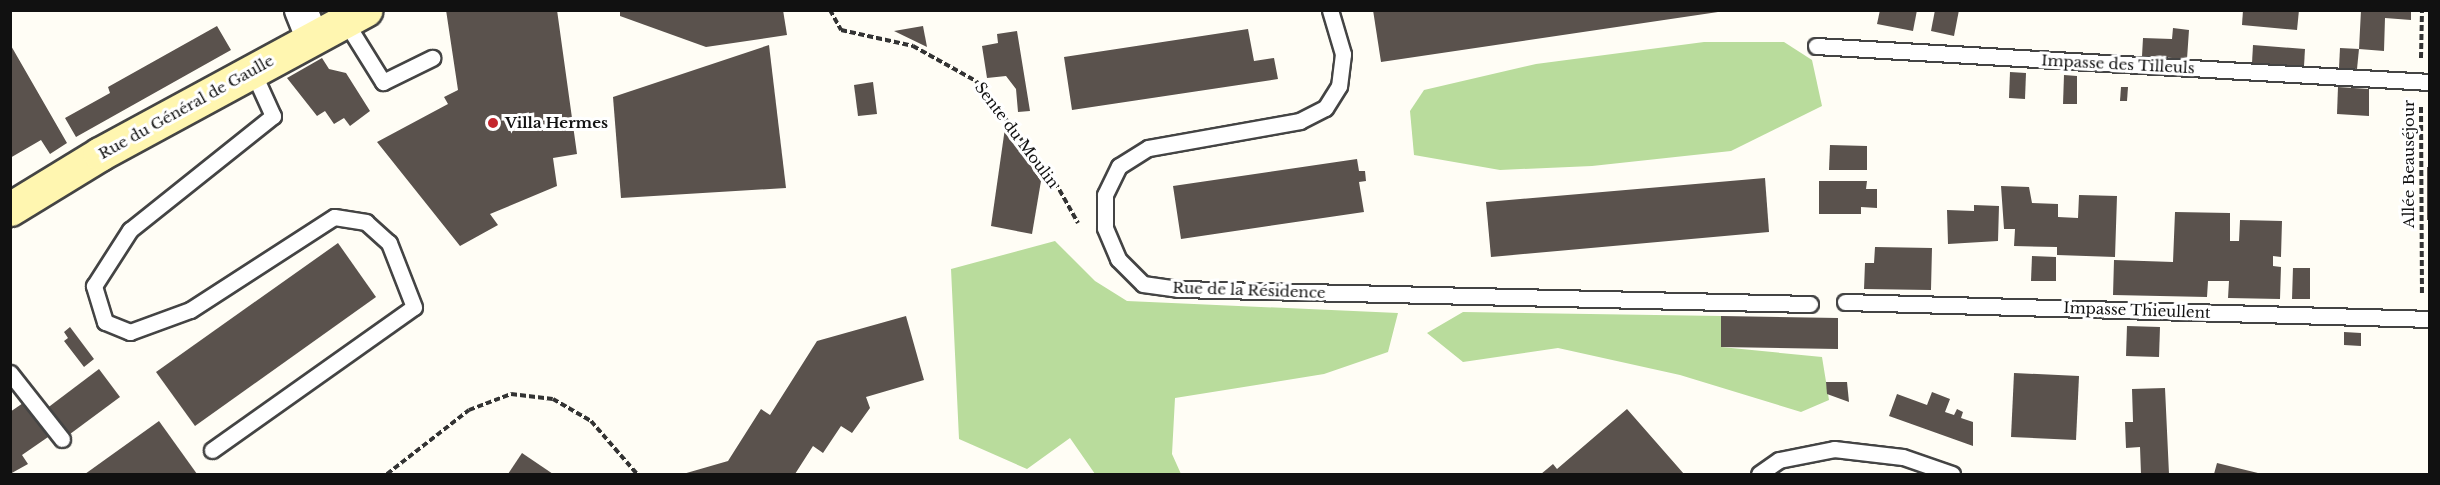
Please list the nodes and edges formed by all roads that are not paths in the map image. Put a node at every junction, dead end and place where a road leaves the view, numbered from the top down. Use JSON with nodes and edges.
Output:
{"nodes":[{"id":1,"x":1330,"y":10,"type":"edge"},
{"id":2,"x":355,"y":16,"type":"edge"},
{"id":3,"x":307,"y":24,"type":"edge"},
{"id":4,"x":1816,"y":46,"type":"dead end"},
{"id":5,"x":432,"y":58,"type":"dead end"},
{"id":6,"x":252,"y":70,"type":"junction"},
{"id":7,"x":2425,"y":82,"type":"edge"},
{"id":8,"x":10,"y":209,"type":"edge"},
{"id":9,"x":1845,"y":302,"type":"dead end"},
{"id":10,"x":1810,"y":304,"type":"dead end"},
{"id":11,"x":2426,"y":319,"type":"edge"},
{"id":12,"x":10,"y":373,"type":"edge"},
{"id":13,"x":62,"y":439,"type":"dead end"},
{"id":14,"x":212,"y":450,"type":"dead end"},
{"id":15,"x":1759,"y":474,"type":"edge"},
{"id":16,"x":1952,"y":474,"type":"edge"}],
"edges":[{"from":1,"to":10,"type":"lane","name":"Rue de la Résidence"},
{"from":2,"to":3,"type":"main road","name":"Rue du Général de Gaulle"},
{"from":2,"to":5,"type":"lane"},
{"from":3,"to":6,"type":"main road","name":"Rue du Général de Gaulle"},
{"from":4,"to":7,"type":"lane","name":"Impasse des Tilleuls"},
{"from":6,"to":8,"type":"main road","name":"Rue du Général de Gaulle"},
{"from":6,"to":14,"type":"lane"},
{"from":9,"to":11,"type":"lane","name":"Impasse Thieullent"},
{"from":12,"to":13,"type":"lane"},
{"from":15,"to":16,"type":"lane"}]}
